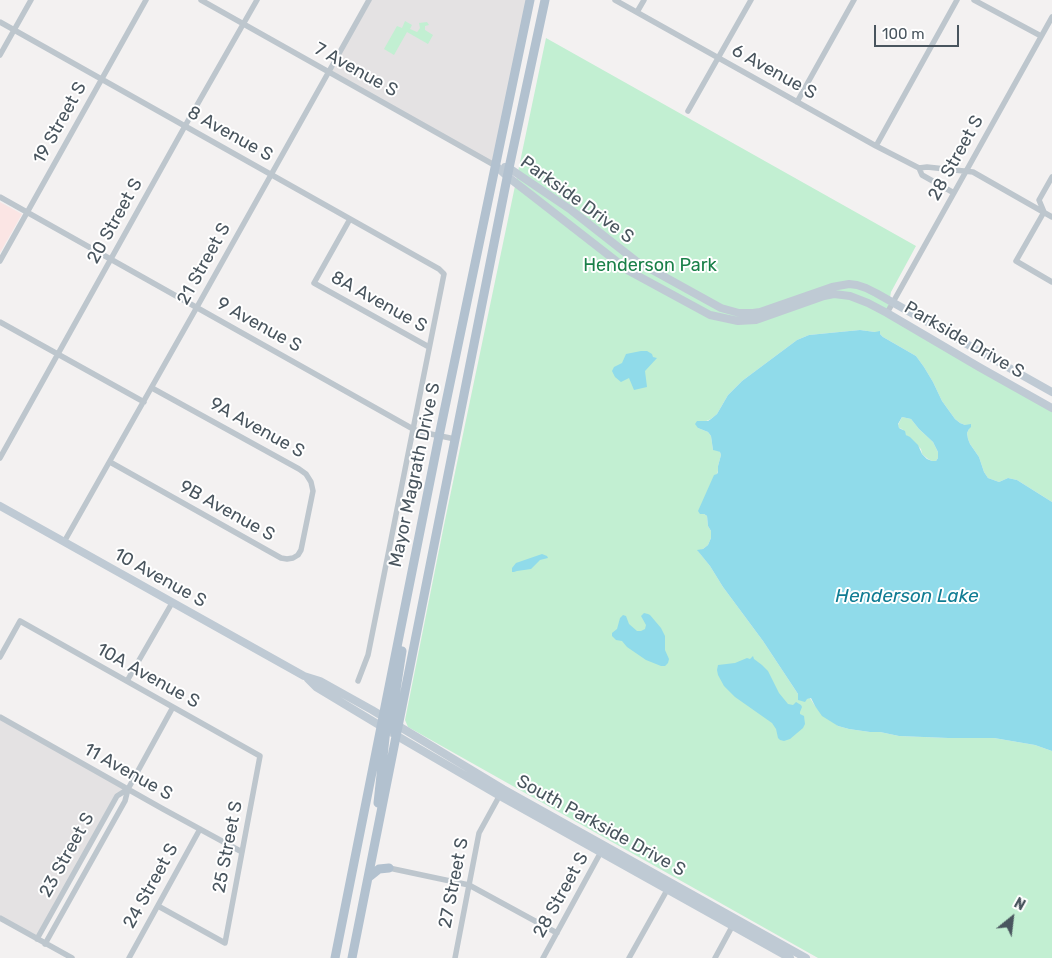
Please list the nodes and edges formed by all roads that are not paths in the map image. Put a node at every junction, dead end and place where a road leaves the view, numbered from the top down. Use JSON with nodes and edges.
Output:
{"nodes":[{"id":1,"x":31,"y":0,"type":"edge"},
{"id":2,"x":146,"y":0,"type":"edge"},
{"id":3,"x":200,"y":0,"type":"edge"},
{"id":4,"x":257,"y":0,"type":"edge"},
{"id":5,"x":369,"y":0,"type":"edge"},
{"id":6,"x":530,"y":0,"type":"edge"},
{"id":7,"x":545,"y":0,"type":"edge"},
{"id":8,"x":615,"y":0,"type":"edge"},
{"id":9,"x":644,"y":0,"type":"edge"},
{"id":10,"x":751,"y":0,"type":"edge"},
{"id":11,"x":854,"y":0,"type":"edge"},
{"id":12,"x":958,"y":0,"type":"edge"},
{"id":13,"x":974,"y":0,"type":"edge"},
{"id":14,"x":637,"y":12,"type":"junction"},
{"id":15,"x":1051,"y":20,"type":"edge"},
{"id":16,"x":0,"y":22,"type":"edge"},
{"id":17,"x":244,"y":25,"type":"junction"},
{"id":18,"x":14,"y":30,"type":"junction"},
{"id":19,"x":1041,"y":36,"type":"junction"},
{"id":20,"x":0,"y":55,"type":"edge"},
{"id":21,"x":719,"y":58,"type":"junction"},
{"id":22,"x":328,"y":72,"type":"junction"},
{"id":23,"x":102,"y":79,"type":"junction"},
{"id":24,"x":797,"y":102,"type":"junction"},
{"id":25,"x":688,"y":111,"type":"dead end"},
{"id":26,"x":185,"y":126,"type":"junction"},
{"id":27,"x":876,"y":146,"type":"junction"},
{"id":28,"x":496,"y":166,"type":"junction"},
{"id":29,"x":919,"y":168,"type":"junction"},
{"id":30,"x":966,"y":171,"type":"junction"},
{"id":31,"x":508,"y":173,"type":"junction"},
{"id":32,"x":271,"y":174,"type":"junction"},
{"id":33,"x":1052,"y":177,"type":"edge"},
{"id":34,"x":954,"y":193,"type":"junction"},
{"id":35,"x":0,"y":197,"type":"edge"},
{"id":36,"x":1052,"y":209,"type":"edge"},
{"id":37,"x":27,"y":212,"type":"junction"},
{"id":38,"x":1044,"y":212,"type":"junction"},
{"id":39,"x":1052,"y":217,"type":"edge"},
{"id":40,"x":350,"y":219,"type":"junction"},
{"id":41,"x":111,"y":259,"type":"junction"},
{"id":42,"x":0,"y":261,"type":"edge"},
{"id":43,"x":444,"y":274,"type":"joint"},
{"id":44,"x":1052,"y":282,"type":"edge"},
{"id":45,"x":892,"y":302,"type":"junction"},
{"id":46,"x":197,"y":307,"type":"junction"},
{"id":47,"x":886,"y":314,"type":"junction"},
{"id":48,"x":0,"y":322,"type":"edge"},
{"id":49,"x":429,"y":347,"type":"junction"},
{"id":50,"x":58,"y":354,"type":"junction"},
{"id":51,"x":152,"y":388,"type":"junction"},
{"id":52,"x":1052,"y":392,"type":"edge"},
{"id":53,"x":144,"y":402,"type":"junction"},
{"id":54,"x":1052,"y":408,"type":"edge"},
{"id":55,"x":413,"y":428,"type":"junction"},
{"id":56,"x":439,"y":436,"type":"junction"},
{"id":57,"x":455,"y":439,"type":"junction"},
{"id":58,"x":0,"y":458,"type":"edge"},
{"id":59,"x":110,"y":462,"type":"junction"},
{"id":60,"x":0,"y":506,"type":"edge"},
{"id":61,"x":308,"y":518,"type":"joint"},
{"id":62,"x":64,"y":542,"type":"junction"},
{"id":63,"x":172,"y":603,"type":"junction"},
{"id":64,"x":0,"y":657,"type":"edge"},
{"id":65,"x":127,"y":681,"type":"junction"},
{"id":66,"x":358,"y":681,"type":"dead end"},
{"id":67,"x":173,"y":707,"type":"junction"},
{"id":68,"x":0,"y":717,"type":"edge"},
{"id":69,"x":389,"y":726,"type":"junction"},
{"id":70,"x":260,"y":756,"type":"joint"},
{"id":71,"x":128,"y":789,"type":"junction"},
{"id":72,"x":502,"y":792,"type":"junction"},
{"id":73,"x":200,"y":830,"type":"junction"},
{"id":74,"x":603,"y":849,"type":"junction"},
{"id":75,"x":242,"y":852,"type":"junction"},
{"id":76,"x":373,"y":854,"type":"junction"},
{"id":77,"x":389,"y":868,"type":"junction"},
{"id":78,"x":369,"y":877,"type":"junction"},
{"id":79,"x":469,"y":885,"type":"junction"},
{"id":80,"x":669,"y":886,"type":"junction"},
{"id":81,"x":158,"y":906,"type":"junction"},
{"id":82,"x":0,"y":918,"type":"edge"},
{"id":83,"x":735,"y":922,"type":"junction"},
{"id":84,"x":557,"y":933,"type":"junction"},
{"id":85,"x":37,"y":939,"type":"junction"},
{"id":86,"x":45,"y":944,"type":"junction"},
{"id":87,"x":803,"y":957,"type":"edge"},
{"id":88,"x":72,"y":958,"type":"edge"},
{"id":89,"x":129,"y":958,"type":"edge"},
{"id":90,"x":335,"y":958,"type":"edge"},
{"id":91,"x":352,"y":958,"type":"edge"},
{"id":92,"x":455,"y":958,"type":"edge"},
{"id":93,"x":543,"y":958,"type":"edge"},
{"id":94,"x":629,"y":958,"type":"edge"},
{"id":95,"x":715,"y":958,"type":"edge"},
{"id":96,"x":790,"y":958,"type":"edge"}],
"edges":[{"from":1,"to":18,"type":"street"},
{"from":2,"to":23,"type":"street","name":"19 Street S"},
{"from":3,"to":17,"type":"street","name":"7 Avenue S"},
{"from":4,"to":17,"type":"street","name":"20 Street S"},
{"from":5,"to":22,"type":"street","name":"21 Street S"},
{"from":6,"to":28,"type":"main road","name":"Mayor Magrath Drive S"},
{"from":7,"to":31,"type":"main road","name":"Mayor Magrath Drive S"},
{"from":8,"to":14,"type":"street","name":"6 Avenue S"},
{"from":9,"to":14,"type":"street"},
{"from":10,"to":21,"type":"street"},
{"from":11,"to":24,"type":"street"},
{"from":12,"to":27,"type":"street"},
{"from":13,"to":19,"type":"street"},
{"from":14,"to":21,"type":"street","name":"6 Avenue S"},
{"from":15,"to":19,"type":"street","name":"28 Street S"},
{"from":16,"to":18,"type":"street","name":"8 Avenue S"},
{"from":17,"to":22,"type":"street","name":"7 Avenue S"},
{"from":17,"to":26,"type":"street","name":"20 Street S"},
{"from":18,"to":20,"type":"street"},
{"from":18,"to":23,"type":"street","name":"8 Avenue S"},
{"from":19,"to":30,"type":"street","name":"28 Street S"},
{"from":21,"to":24,"type":"street","name":"6 Avenue S"},
{"from":21,"to":25,"type":"street"},
{"from":22,"to":28,"type":"street","name":"7 Avenue S"},
{"from":22,"to":32,"type":"street","name":"21 Street S"},
{"from":23,"to":26,"type":"street","name":"8 Avenue S"},
{"from":23,"to":37,"type":"street","name":"19 Street S"},
{"from":24,"to":27,"type":"street","name":"6 Avenue S"},
{"from":26,"to":32,"type":"street","name":"8 Avenue S"},
{"from":26,"to":41,"type":"street","name":"20 Street S"},
{"from":27,"to":29,"type":"street","name":"6 Avenue S"},
{"from":28,"to":31,"type":"street","name":"Parkside Drive S"},
{"from":28,"to":56,"type":"main road","name":"Mayor Magrath Drive S"},
{"from":29,"to":30,"type":"street","name":"6 Avenue S"},
{"from":29,"to":34,"type":"street","name":"6 Avenue S"},
{"from":30,"to":34,"type":"street","name":"28 Street S"},
{"from":30,"to":38,"type":"street","name":"6 Avenue S"},
{"from":31,"to":45,"type":"street","name":"Parkside Drive S"},
{"from":31,"to":47,"type":"street","name":"Parkside Drive S"},
{"from":31,"to":57,"type":"main road","name":"Mayor Magrath Drive S"},
{"from":32,"to":40,"type":"street","name":"8 Avenue S"},
{"from":32,"to":46,"type":"street","name":"21 Street S"},
{"from":33,"to":38,"type":"street"},
{"from":34,"to":45,"type":"street","name":"28 Street S"},
{"from":35,"to":37,"type":"street","name":"9 Avenue S"},
{"from":36,"to":38,"type":"street"},
{"from":37,"to":41,"type":"street","name":"9 Avenue S"},
{"from":37,"to":42,"type":"street","name":"19 Street S"},
{"from":38,"to":39,"type":"street","name":"6 Avenue S"},
{"from":38,"to":44,"type":"street"},
{"from":40,"to":43,"type":"street","name":"8 Avenue S"},
{"from":40,"to":49,"type":"street","name":"8A Avenue S"},
{"from":41,"to":46,"type":"street","name":"9 Avenue S"},
{"from":41,"to":50,"type":"street","name":"20 Street S"},
{"from":43,"to":49,"type":"street","name":"Mayor Magrath Drive S"},
{"from":45,"to":47,"type":"street","name":"28 Street S"},
{"from":45,"to":52,"type":"street","name":"Parkside Drive S"},
{"from":46,"to":51,"type":"street","name":"21 Street S"},
{"from":46,"to":55,"type":"street","name":"9 Avenue S"},
{"from":47,"to":54,"type":"street","name":"Parkside Drive S"},
{"from":48,"to":50,"type":"street"},
{"from":49,"to":55,"type":"street","name":"Mayor Magrath Drive S"},
{"from":50,"to":53,"type":"street"},
{"from":50,"to":58,"type":"street","name":"20 Street S"},
{"from":51,"to":53,"type":"street","name":"21 Street S"},
{"from":51,"to":61,"type":"street","name":"9A Avenue S"},
{"from":53,"to":59,"type":"street","name":"21 Street S"},
{"from":55,"to":56,"type":"street","name":"9 Avenue S"},
{"from":55,"to":66,"type":"street","name":"Mayor Magrath Drive S"},
{"from":56,"to":57,"type":"street","name":"9 Avenue S"},
{"from":56,"to":69,"type":"main road","name":"Mayor Magrath Drive S"},
{"from":57,"to":69,"type":"main road","name":"Mayor Magrath Drive S"},
{"from":59,"to":61,"type":"street","name":"9B Avenue S"},
{"from":59,"to":62,"type":"street","name":"21 Street S"},
{"from":60,"to":62,"type":"street","name":"10 Avenue S"},
{"from":62,"to":63,"type":"street","name":"10 Avenue S"},
{"from":63,"to":65,"type":"street"},
{"from":63,"to":69,"type":"street","name":"10 Avenue S"},
{"from":64,"to":65,"type":"street","name":"10A Avenue S"},
{"from":65,"to":67,"type":"street","name":"10A Avenue S"},
{"from":67,"to":70,"type":"street","name":"10A Avenue S"},
{"from":67,"to":71,"type":"street","name":"23 Street S"},
{"from":68,"to":71,"type":"street","name":"11 Avenue S"},
{"from":69,"to":72,"type":"street","name":"South Parkside Drive S"},
{"from":69,"to":76,"type":"main road","name":"Mayor Magrath Drive S"},
{"from":69,"to":90,"type":"main road","name":"Mayor Magrath Drive S"},
{"from":70,"to":75,"type":"street","name":"25 Street S"},
{"from":71,"to":73,"type":"street","name":"11 Avenue S"},
{"from":71,"to":85,"type":"street","name":"23 Street S"},
{"from":71,"to":86,"type":"street","name":"23 Street S"},
{"from":72,"to":74,"type":"street","name":"South Parkside Drive S"},
{"from":72,"to":79,"type":"street","name":"27 Street S"},
{"from":73,"to":75,"type":"street","name":"11 Avenue S"},
{"from":73,"to":81,"type":"street","name":"24 Street S"},
{"from":74,"to":80,"type":"street","name":"South Parkside Drive S"},
{"from":74,"to":84,"type":"street","name":"28 Street S"},
{"from":75,"to":81,"type":"street","name":"25 Street S"},
{"from":76,"to":77,"type":"main road"},
{"from":76,"to":78,"type":"main road","name":"Mayor Magrath Drive S"},
{"from":77,"to":78,"type":"main road"},
{"from":77,"to":79,"type":"street"},
{"from":78,"to":91,"type":"main road","name":"Mayor Magrath Drive S"},
{"from":79,"to":84,"type":"street"},
{"from":79,"to":92,"type":"street","name":"27 Street S"},
{"from":80,"to":83,"type":"street","name":"South Parkside Drive S"},
{"from":80,"to":94,"type":"street"},
{"from":81,"to":89,"type":"street","name":"24 Street S"},
{"from":82,"to":85,"type":"street"},
{"from":83,"to":87,"type":"street","name":"South Parkside Drive S"},
{"from":83,"to":95,"type":"street"},
{"from":83,"to":96,"type":"street","name":"South Parkside Drive S"},
{"from":84,"to":93,"type":"street","name":"28 Street S"},
{"from":85,"to":86,"type":"street"},
{"from":86,"to":88,"type":"street"}]}
